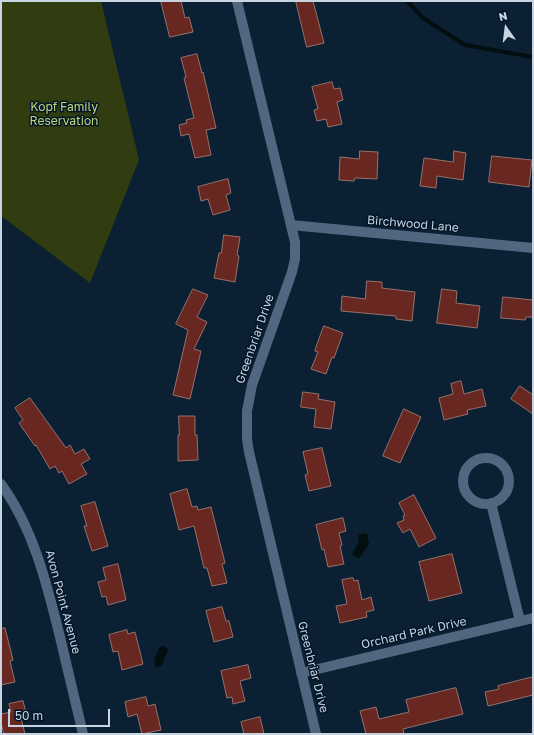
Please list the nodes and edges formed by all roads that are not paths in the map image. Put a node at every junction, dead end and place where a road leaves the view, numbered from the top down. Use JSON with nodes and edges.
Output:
{"nodes":[{"id":1,"x":237,"y":1,"type":"edge"},
{"id":2,"x":291,"y":225,"type":"junction"},
{"id":3,"x":533,"y":248,"type":"edge"},
{"id":4,"x":1,"y":484,"type":"edge"},
{"id":5,"x":491,"y":503,"type":"junction"},
{"id":6,"x":533,"y":618,"type":"edge"},
{"id":7,"x":520,"y":621,"type":"junction"},
{"id":8,"x":301,"y":673,"type":"junction"},
{"id":9,"x":83,"y":734,"type":"edge"},
{"id":10,"x":316,"y":734,"type":"edge"}],
"edges":[{"from":1,"to":2,"type":"street","name":"Greenbriar Drive"},
{"from":2,"to":3,"type":"street","name":"Birchwood Lane"},
{"from":2,"to":8,"type":"street","name":"Greenbriar Drive"},
{"from":4,"to":9,"type":"street","name":"Avon Point Avenue"},
{"from":5,"to":5,"type":"street"},
{"from":5,"to":7,"type":"street"},
{"from":6,"to":7,"type":"street","name":"Orchard Park Drive"},
{"from":7,"to":8,"type":"street","name":"Orchard Park Drive"},
{"from":8,"to":10,"type":"street","name":"Greenbriar Drive"}]}
